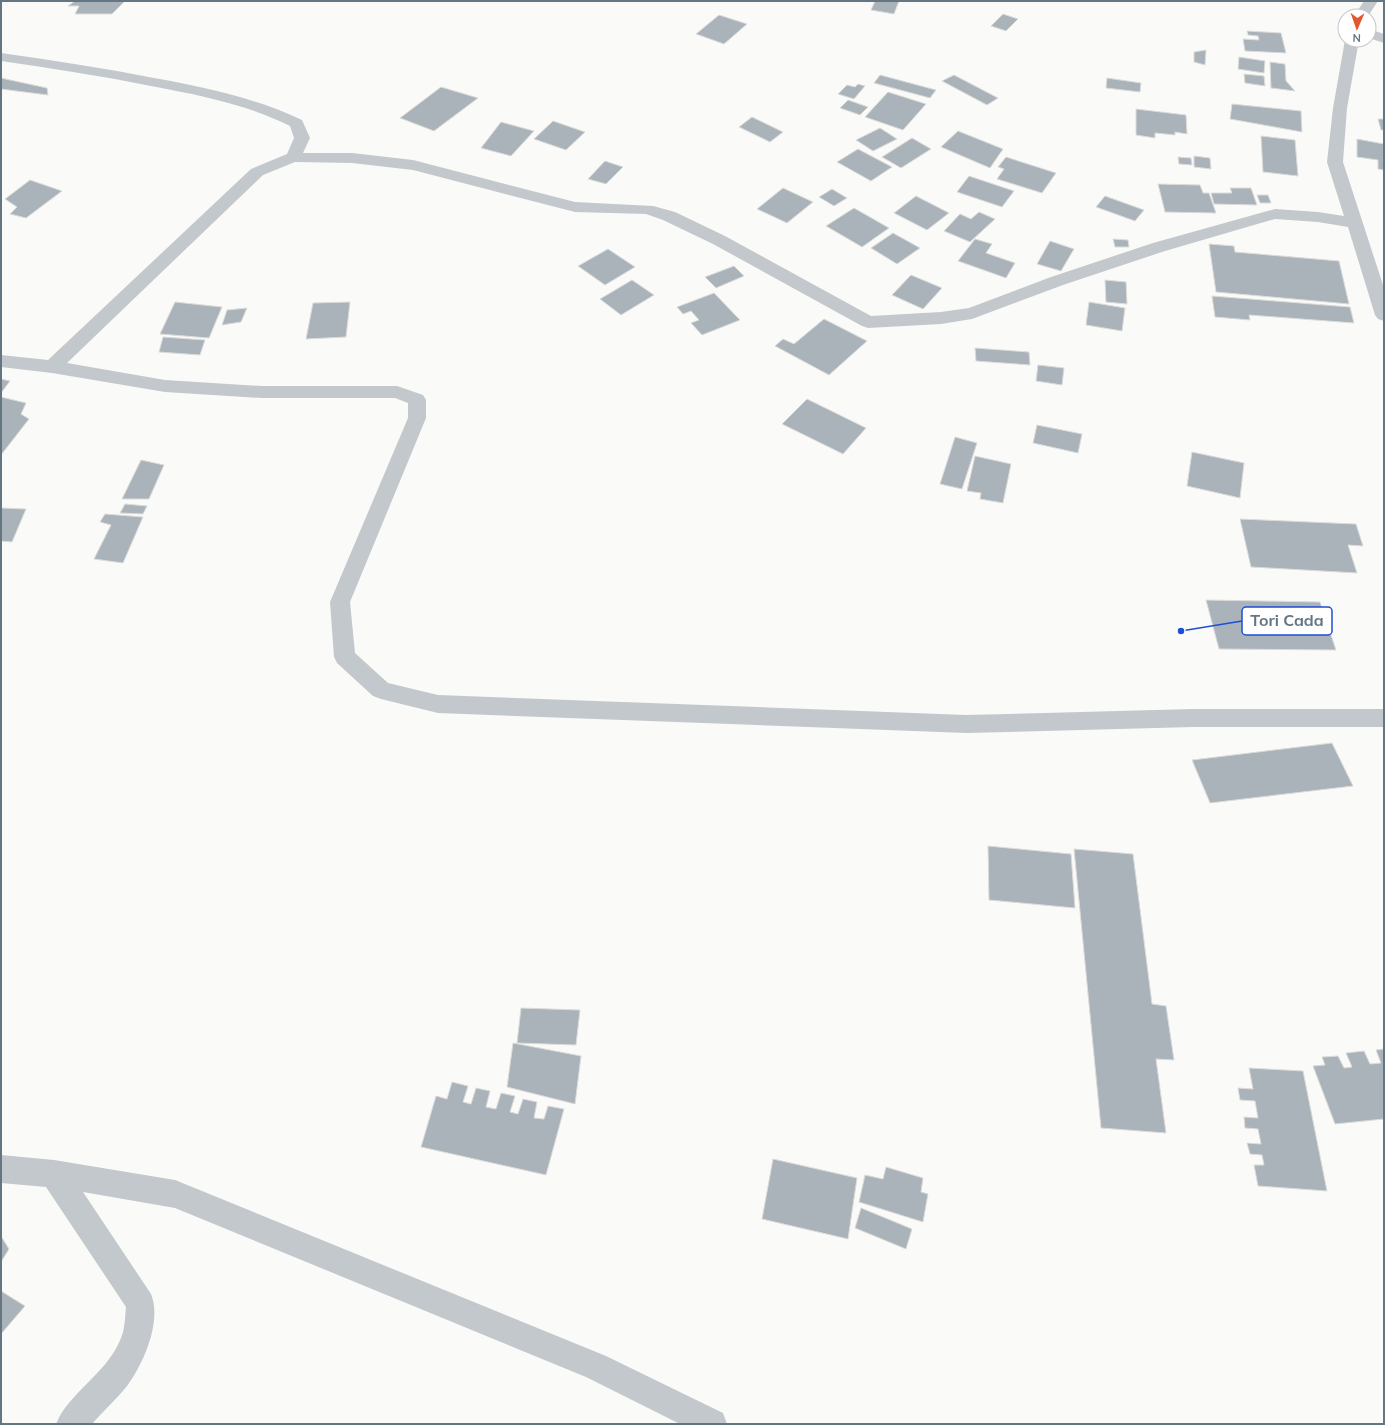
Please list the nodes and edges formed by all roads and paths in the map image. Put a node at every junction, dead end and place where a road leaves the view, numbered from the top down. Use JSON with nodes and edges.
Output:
{"nodes":[{"id":1,"x":1351,"y":48,"type":"edge"},
{"id":2,"x":1,"y":57,"type":"edge"},
{"id":3,"x":293,"y":157,"type":"junction"},
{"id":4,"x":1354,"y":222,"type":"junction"},
{"id":5,"x":1384,"y":315,"type":"edge"},
{"id":6,"x":1,"y":361,"type":"edge"},
{"id":7,"x":52,"y":367,"type":"junction"},
{"id":8,"x":1384,"y":718,"type":"edge"},
{"id":9,"x":1,"y":1169,"type":"edge"},
{"id":10,"x":54,"y":1174,"type":"junction"},
{"id":11,"x":71,"y":1424,"type":"edge"},
{"id":12,"x":712,"y":1424,"type":"edge"}],
"edges":[{"from":1,"to":4,"type":"street"},
{"from":2,"to":3,"type":"street"},
{"from":3,"to":4,"type":"street"},
{"from":3,"to":7,"type":"street"},
{"from":4,"to":5,"type":"street"},
{"from":6,"to":7,"type":"street"},
{"from":7,"to":8,"type":"street"},
{"from":9,"to":10,"type":"street"},
{"from":10,"to":11,"type":"street"},
{"from":10,"to":12,"type":"street"}]}
